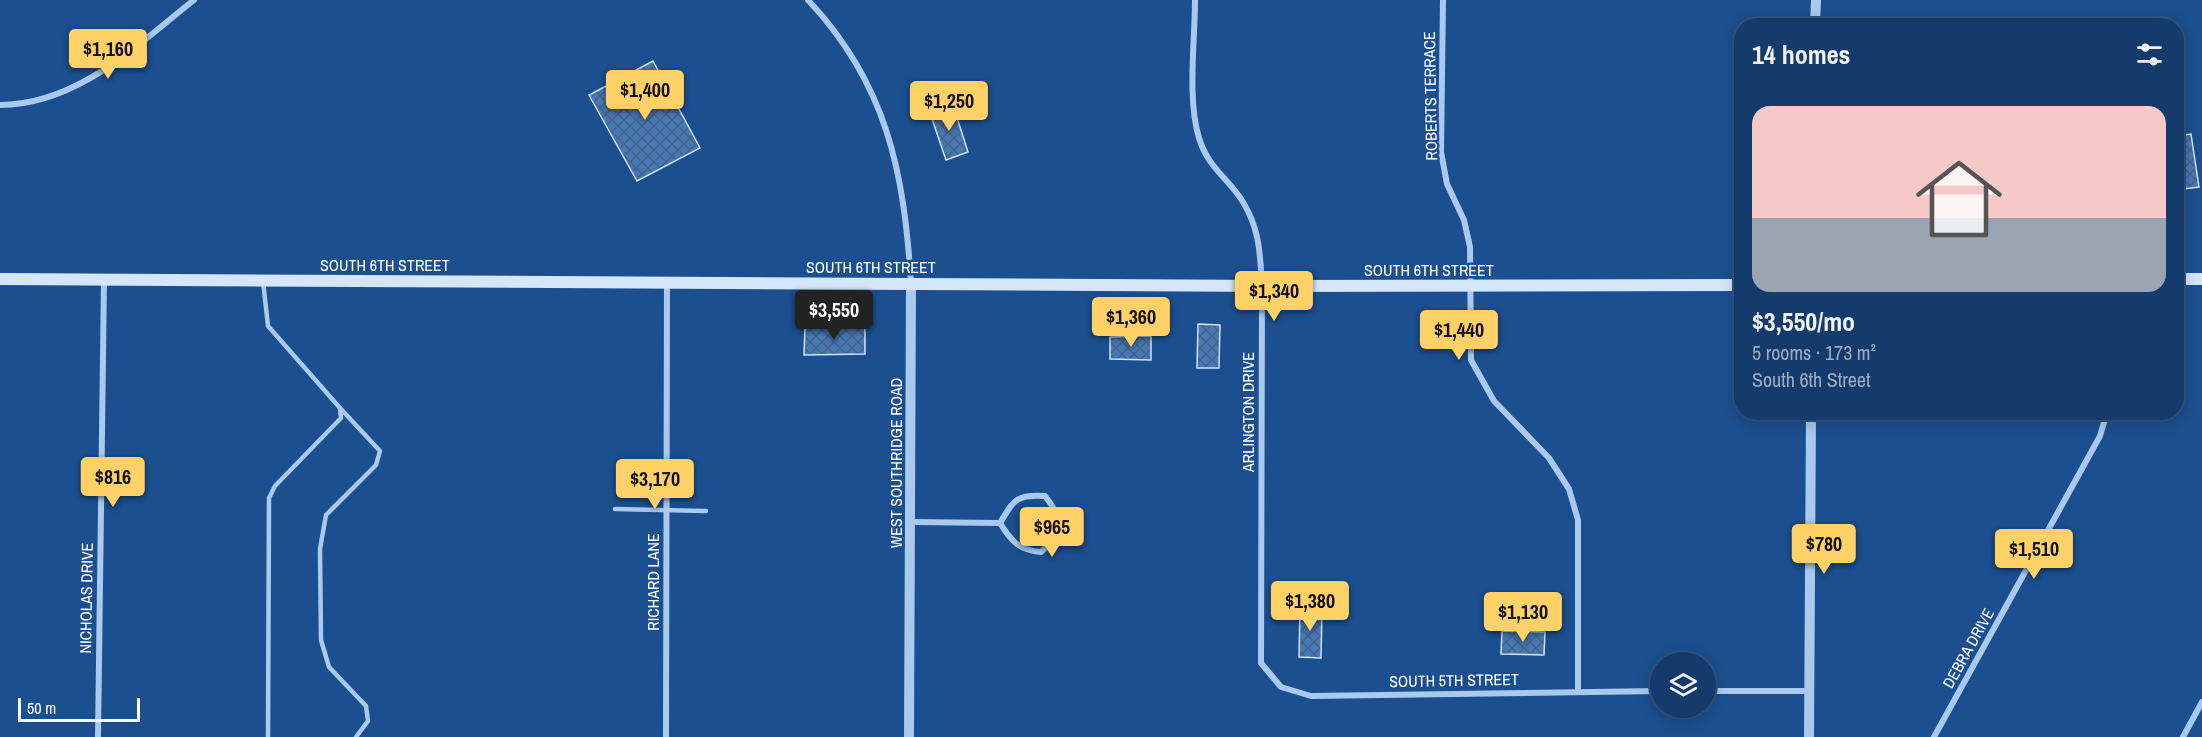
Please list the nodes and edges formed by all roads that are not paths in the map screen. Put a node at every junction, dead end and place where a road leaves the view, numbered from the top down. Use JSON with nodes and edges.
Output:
{"nodes":[{"id":1,"x":194,"y":0,"type":"edge"},
{"id":2,"x":808,"y":0,"type":"edge"},
{"id":3,"x":1195,"y":0,"type":"edge"},
{"id":4,"x":1443,"y":0,"type":"edge"},
{"id":5,"x":1816,"y":0,"type":"edge"},
{"id":6,"x":1815,"y":18,"type":"edge"},
{"id":7,"x":0,"y":105,"type":"edge"},
{"id":8,"x":0,"y":279,"type":"edge"},
{"id":9,"x":2184,"y":279,"type":"edge"},
{"id":10,"x":2202,"y":279,"type":"edge"},
{"id":11,"x":104,"y":280,"type":"junction"},
{"id":12,"x":263,"y":281,"type":"junction"},
{"id":13,"x":667,"y":283,"type":"junction"},
{"id":14,"x":911,"y":283,"type":"junction"},
{"id":15,"x":1734,"y":285,"type":"edge"},
{"id":16,"x":1262,"y":286,"type":"junction"},
{"id":17,"x":1470,"y":287,"type":"junction"},
{"id":18,"x":340,"y":408,"type":"junction"},
{"id":19,"x":1811,"y":420,"type":"edge"},
{"id":20,"x":2105,"y":420,"type":"edge"},
{"id":21,"x":615,"y":509,"type":"dead end"},
{"id":22,"x":667,"y":511,"type":"junction"},
{"id":23,"x":706,"y":511,"type":"dead end"},
{"id":24,"x":911,"y":522,"type":"junction"},
{"id":25,"x":1000,"y":523,"type":"junction"},
{"id":26,"x":1261,"y":663,"type":"joint"},
{"id":27,"x":1578,"y":691,"type":"junction"},
{"id":28,"x":1650,"y":691,"type":"edge"},
{"id":29,"x":1716,"y":691,"type":"edge"},
{"id":30,"x":1809,"y":691,"type":"junction"},
{"id":31,"x":2202,"y":702,"type":"edge"},
{"id":32,"x":98,"y":737,"type":"edge"},
{"id":33,"x":268,"y":737,"type":"edge"},
{"id":34,"x":356,"y":737,"type":"edge"},
{"id":35,"x":666,"y":737,"type":"edge"},
{"id":36,"x":909,"y":737,"type":"edge"},
{"id":37,"x":1809,"y":737,"type":"edge"},
{"id":38,"x":1934,"y":737,"type":"edge"},
{"id":39,"x":2183,"y":737,"type":"edge"}],
"edges":[{"from":1,"to":7,"type":"street"},
{"from":2,"to":14,"type":"street","name":"WEST SOUTHRIDGE ROAD"},
{"from":3,"to":16,"type":"street","name":"ARLINGTON DRIVE"},
{"from":4,"to":17,"type":"street","name":"ROBERTS TERRACE"},
{"from":5,"to":6,"type":"street"},
{"from":8,"to":11,"type":"main road","name":"SOUTH 6TH STREET"},
{"from":9,"to":10,"type":"main road"},
{"from":11,"to":12,"type":"main road","name":"SOUTH 6TH STREET"},
{"from":11,"to":32,"type":"street","name":"NICHOLAS DRIVE"},
{"from":12,"to":13,"type":"main road","name":"SOUTH 6TH STREET"},
{"from":12,"to":18,"type":"lane"},
{"from":13,"to":14,"type":"main road","name":"SOUTH 6TH STREET"},
{"from":13,"to":22,"type":"street","name":"RICHARD LANE"},
{"from":14,"to":16,"type":"main road","name":"SOUTH 6TH STREET"},
{"from":14,"to":24,"type":"street","name":"WEST SOUTHRIDGE ROAD"},
{"from":15,"to":17,"type":"main road","name":"SOUTH 6TH STREET"},
{"from":16,"to":17,"type":"main road","name":"SOUTH 6TH STREET"},
{"from":16,"to":26,"type":"street","name":"ARLINGTON DRIVE"},
{"from":17,"to":27,"type":"street","name":"ROBERTS TERRACE"},
{"from":18,"to":33,"type":"lane"},
{"from":18,"to":34,"type":"lane"},
{"from":19,"to":30,"type":"street"},
{"from":20,"to":38,"type":"street","name":"DEBRA DRIVE"},
{"from":21,"to":22,"type":"lane"},
{"from":22,"to":23,"type":"lane"},
{"from":22,"to":35,"type":"street","name":"RICHARD LANE"},
{"from":24,"to":25,"type":"street"},
{"from":24,"to":36,"type":"street","name":"WEST SOUTHRIDGE ROAD"},
{"from":25,"to":25,"type":"street"},
{"from":26,"to":27,"type":"street","name":"SOUTH 5TH STREET"},
{"from":27,"to":28,"type":"street","name":"SOUTH 5TH STREET"},
{"from":29,"to":30,"type":"street"},
{"from":30,"to":37,"type":"street"},
{"from":31,"to":39,"type":"street"}]}
